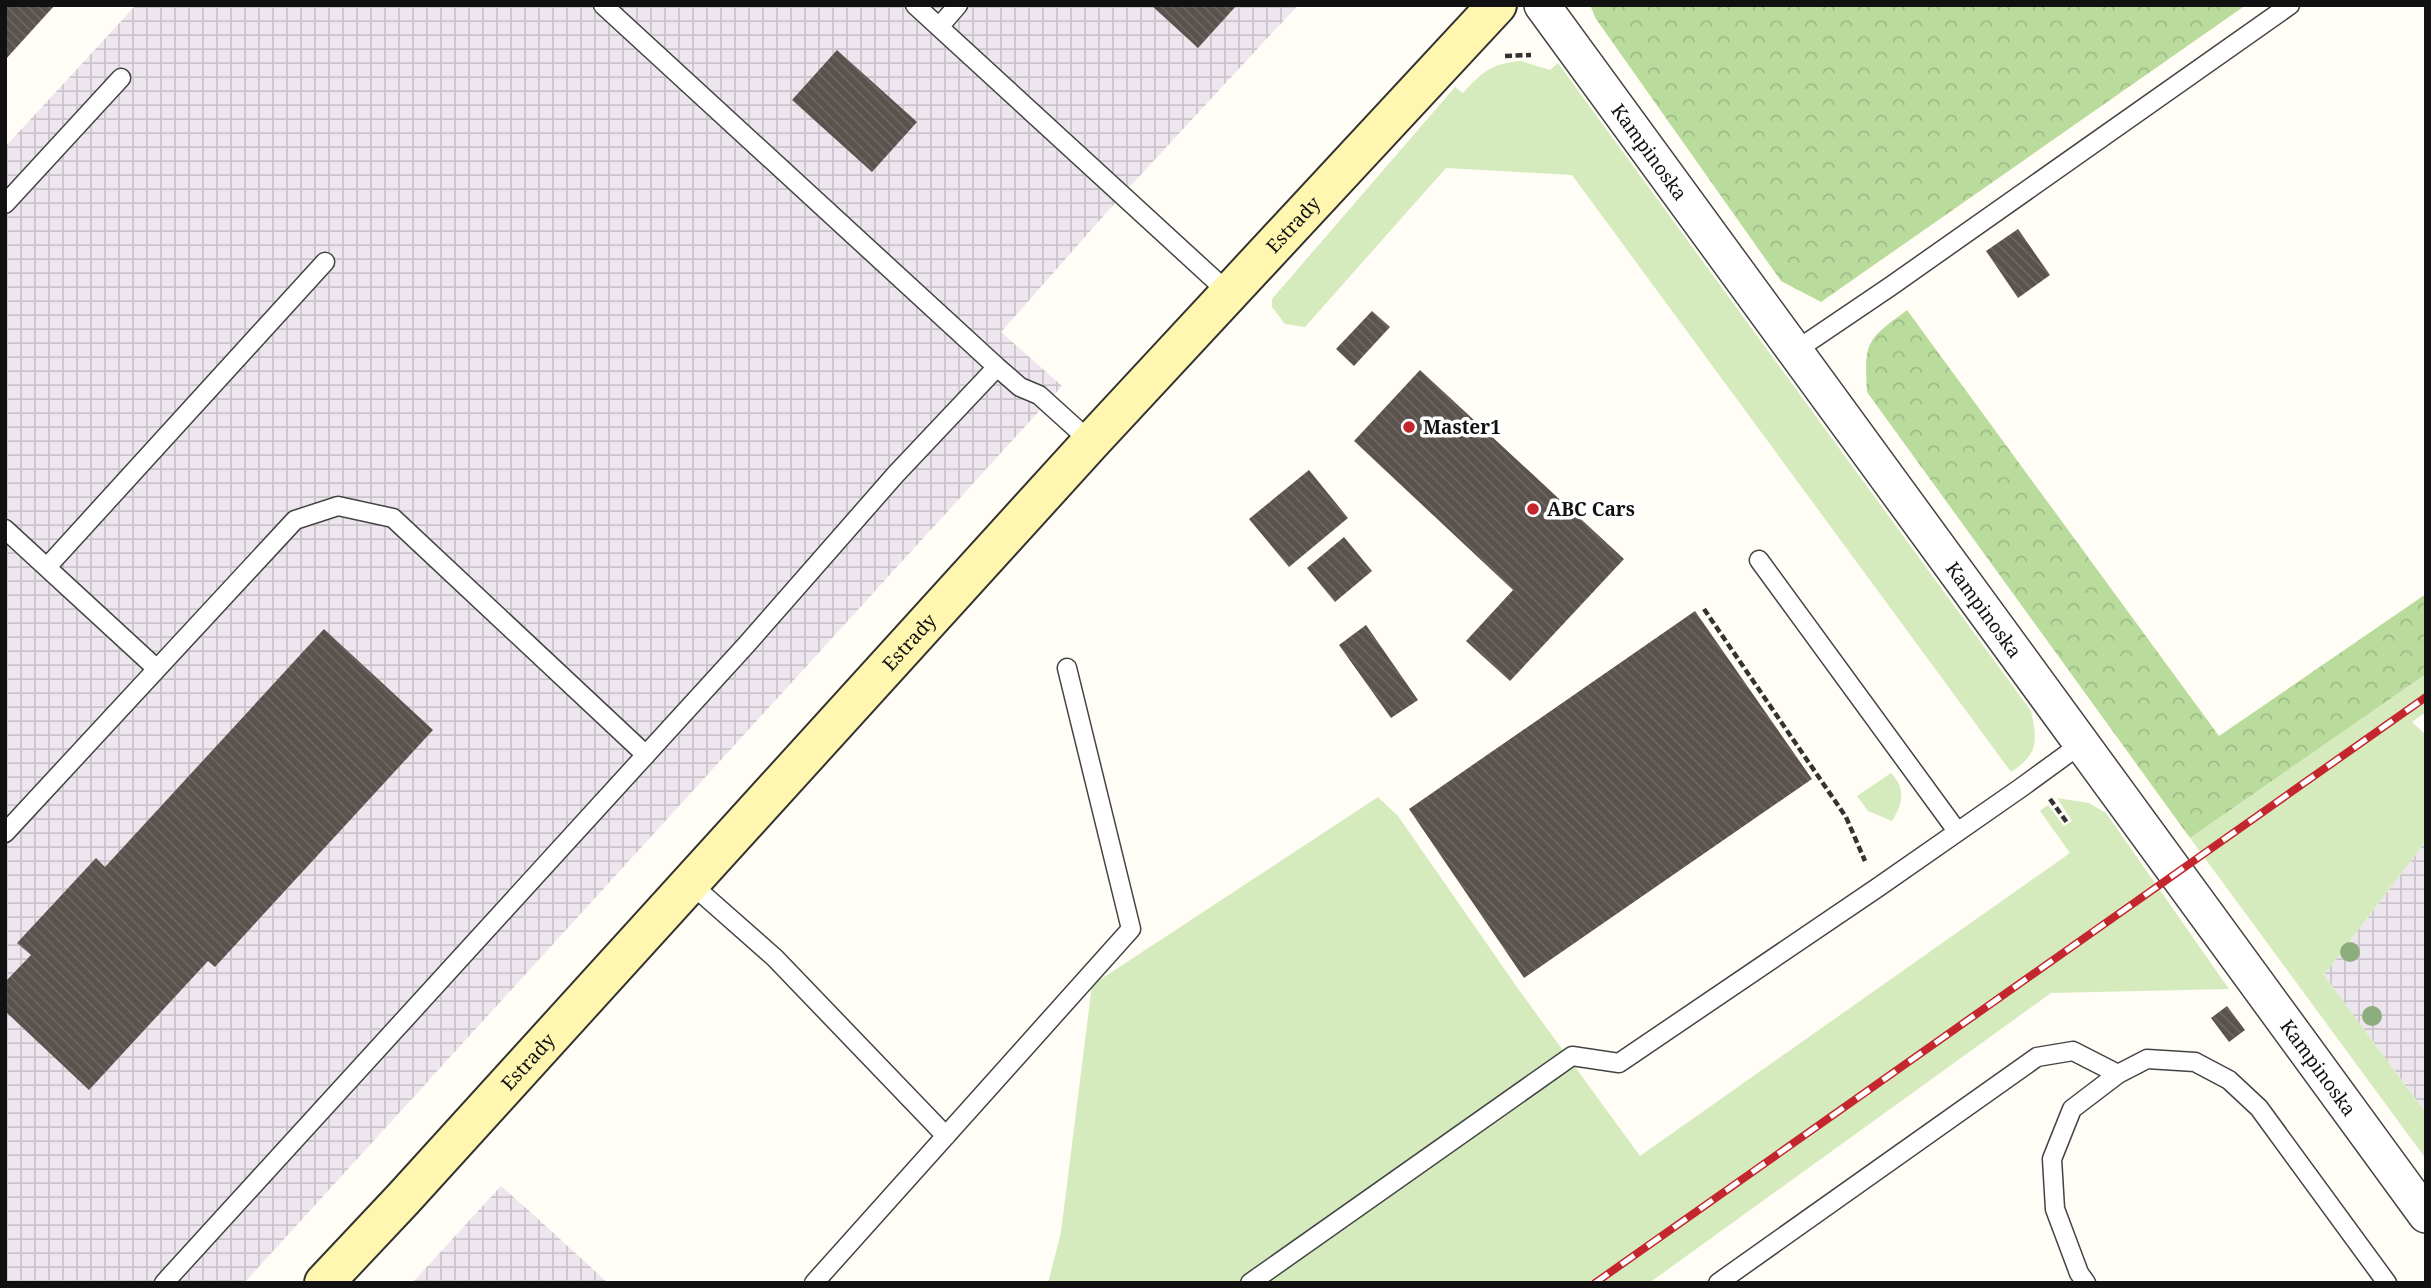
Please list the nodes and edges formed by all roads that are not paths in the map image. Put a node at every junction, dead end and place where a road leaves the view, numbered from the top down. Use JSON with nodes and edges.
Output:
{"nodes":[{"id":1,"x":603,"y":5,"type":"edge"},
{"id":2,"x":915,"y":5,"type":"edge"},
{"id":3,"x":958,"y":5,"type":"edge"},
{"id":4,"x":1497,"y":5,"type":"edge"},
{"id":5,"x":1542,"y":5,"type":"edge"},
{"id":6,"x":2290,"y":5,"type":"edge"},
{"id":7,"x":939,"y":27,"type":"junction"},
{"id":8,"x":121,"y":78,"type":"dead end"},
{"id":9,"x":5,"y":204,"type":"edge"},
{"id":10,"x":325,"y":262,"type":"dead end"},
{"id":11,"x":1230,"y":294,"type":"junction"},
{"id":12,"x":1794,"y":351,"type":"junction"},
{"id":13,"x":997,"y":367,"type":"junction"},
{"id":14,"x":1091,"y":442,"type":"junction"},
{"id":15,"x":5,"y":529,"type":"edge"},
{"id":16,"x":1759,"y":560,"type":"dead end"},
{"id":17,"x":47,"y":568,"type":"junction"},
{"id":18,"x":1066,"y":668,"type":"dead end"},
{"id":19,"x":157,"y":669,"type":"junction"},
{"id":20,"x":2081,"y":744,"type":"junction"},
{"id":21,"x":646,"y":755,"type":"junction"},
{"id":22,"x":1957,"y":831,"type":"junction"},
{"id":23,"x":5,"y":833,"type":"edge"},
{"id":24,"x":690,"y":883,"type":"junction"},
{"id":25,"x":2118,"y":1074,"type":"junction"},
{"id":26,"x":946,"y":1136,"type":"junction"},
{"id":27,"x":2426,"y":1215,"type":"edge"},
{"id":28,"x":164,"y":1283,"type":"edge"},
{"id":29,"x":324,"y":1283,"type":"edge"},
{"id":30,"x":814,"y":1283,"type":"edge"},
{"id":31,"x":1250,"y":1283,"type":"edge"},
{"id":32,"x":1718,"y":1283,"type":"edge"},
{"id":33,"x":2086,"y":1283,"type":"edge"},
{"id":34,"x":2387,"y":1283,"type":"edge"}],
"edges":[{"from":1,"to":13,"type":"lane"},
{"from":2,"to":7,"type":"lane"},
{"from":3,"to":7,"type":"lane"},
{"from":4,"to":11,"type":"main road","name":"Estrady"},
{"from":5,"to":12,"type":"street","name":"Kampinoska"},
{"from":6,"to":12,"type":"lane"},
{"from":7,"to":11,"type":"lane"},
{"from":8,"to":9,"type":"lane"},
{"from":10,"to":17,"type":"lane"},
{"from":11,"to":14,"type":"main road","name":"Estrady"},
{"from":12,"to":20,"type":"street","name":"Kampinoska"},
{"from":13,"to":14,"type":"lane"},
{"from":13,"to":21,"type":"lane"},
{"from":14,"to":24,"type":"main road","name":"Estrady"},
{"from":15,"to":17,"type":"lane"},
{"from":16,"to":22,"type":"lane"},
{"from":17,"to":19,"type":"lane"},
{"from":18,"to":26,"type":"lane"},
{"from":19,"to":21,"type":"lane"},
{"from":19,"to":23,"type":"lane"},
{"from":20,"to":22,"type":"lane"},
{"from":20,"to":27,"type":"street","name":"Kampinoska"},
{"from":21,"to":28,"type":"lane"},
{"from":22,"to":31,"type":"lane"},
{"from":24,"to":26,"type":"lane"},
{"from":24,"to":29,"type":"main road","name":"Estrady"},
{"from":25,"to":32,"type":"lane"},
{"from":25,"to":33,"type":"lane"},
{"from":25,"to":34,"type":"lane"},
{"from":26,"to":30,"type":"lane"}]}
